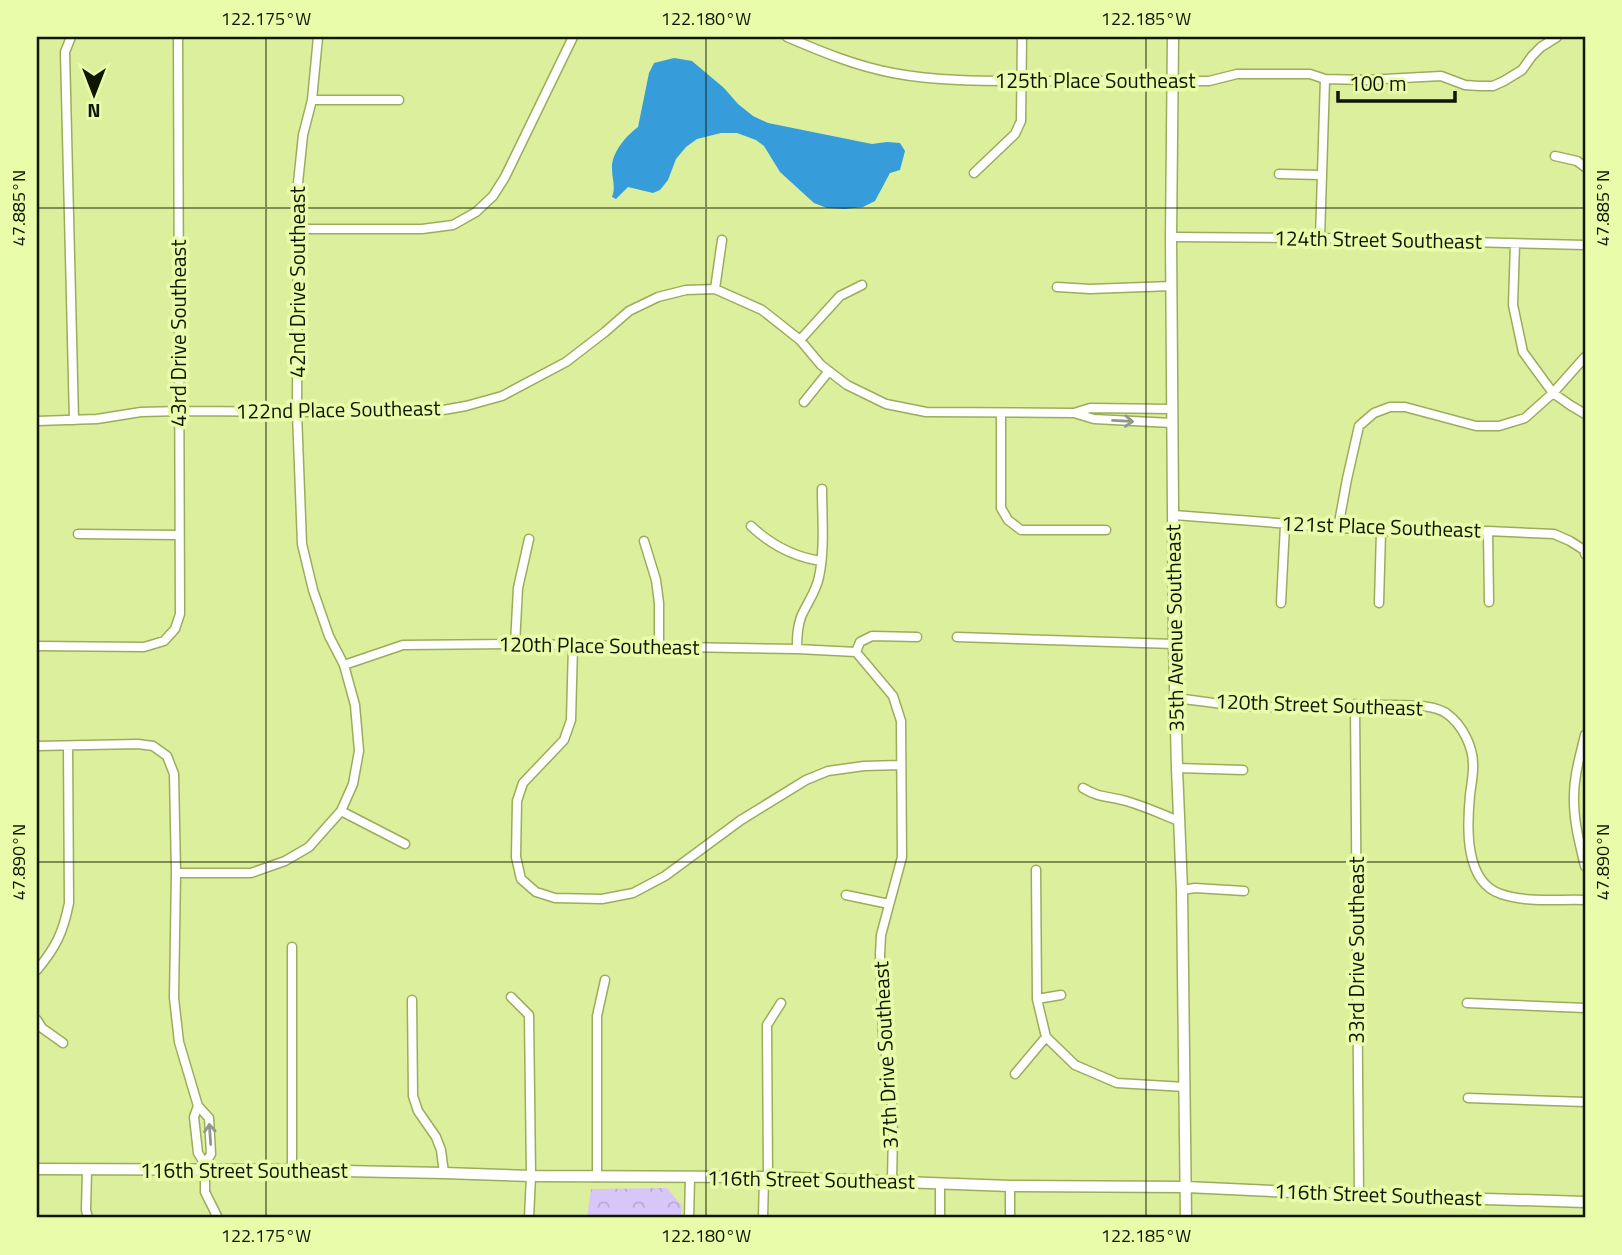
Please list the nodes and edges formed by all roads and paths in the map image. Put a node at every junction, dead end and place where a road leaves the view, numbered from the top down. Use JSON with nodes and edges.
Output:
{"nodes":[{"id":1,"x":71,"y":37,"type":"edge"},
{"id":2,"x":178,"y":37,"type":"edge"},
{"id":3,"x":318,"y":37,"type":"edge"},
{"id":4,"x":573,"y":37,"type":"edge"},
{"id":5,"x":787,"y":37,"type":"edge"},
{"id":6,"x":1022,"y":37,"type":"edge"},
{"id":7,"x":1173,"y":37,"type":"edge"},
{"id":8,"x":1558,"y":37,"type":"edge"},
{"id":9,"x":1325,"y":79,"type":"junction"},
{"id":10,"x":1021,"y":81,"type":"junction"},
{"id":11,"x":1173,"y":81,"type":"junction"},
{"id":12,"x":312,"y":100,"type":"junction"},
{"id":13,"x":399,"y":100,"type":"dead end"},
{"id":14,"x":1555,"y":156,"type":"dead end"},
{"id":15,"x":1585,"y":167,"type":"edge"},
{"id":16,"x":974,"y":173,"type":"dead end"},
{"id":17,"x":1279,"y":174,"type":"dead end"},
{"id":18,"x":1321,"y":175,"type":"junction"},
{"id":19,"x":299,"y":229,"type":"junction"},
{"id":20,"x":1171,"y":237,"type":"junction"},
{"id":21,"x":1320,"y":238,"type":"junction"},
{"id":22,"x":722,"y":240,"type":"dead end"},
{"id":23,"x":1515,"y":244,"type":"junction"},
{"id":24,"x":1585,"y":245,"type":"edge"},
{"id":25,"x":862,"y":285,"type":"dead end"},
{"id":26,"x":1172,"y":286,"type":"junction"},
{"id":27,"x":1057,"y":287,"type":"dead end"},
{"id":28,"x":715,"y":289,"type":"junction"},
{"id":29,"x":800,"y":340,"type":"junction"},
{"id":30,"x":1585,"y":357,"type":"edge"},
{"id":31,"x":829,"y":371,"type":"junction"},
{"id":32,"x":1553,"y":393,"type":"junction"},
{"id":33,"x":804,"y":402,"type":"dead end"},
{"id":34,"x":1172,"y":409,"type":"junction"},
{"id":35,"x":180,"y":411,"type":"junction"},
{"id":36,"x":1001,"y":412,"type":"junction"},
{"id":37,"x":297,"y":413,"type":"junction"},
{"id":38,"x":1074,"y":413,"type":"junction"},
{"id":39,"x":1585,"y":414,"type":"edge"},
{"id":40,"x":74,"y":420,"type":"junction"},
{"id":41,"x":37,"y":421,"type":"edge"},
{"id":42,"x":1172,"y":423,"type":"junction"},
{"id":43,"x":822,"y":489,"type":"dead end"},
{"id":44,"x":1174,"y":515,"type":"junction"},
{"id":45,"x":1285,"y":524,"type":"junction"},
{"id":46,"x":751,"y":526,"type":"dead end"},
{"id":47,"x":1338,"y":528,"type":"junction"},
{"id":48,"x":1106,"y":530,"type":"dead end"},
{"id":49,"x":1381,"y":531,"type":"junction"},
{"id":50,"x":1488,"y":531,"type":"junction"},
{"id":51,"x":78,"y":534,"type":"dead end"},
{"id":52,"x":179,"y":535,"type":"junction"},
{"id":53,"x":529,"y":539,"type":"dead end"},
{"id":54,"x":644,"y":541,"type":"dead end"},
{"id":55,"x":1584,"y":552,"type":"edge"},
{"id":56,"x":821,"y":561,"type":"junction"},
{"id":57,"x":1489,"y":602,"type":"dead end"},
{"id":58,"x":1281,"y":603,"type":"dead end"},
{"id":59,"x":1379,"y":603,"type":"dead end"},
{"id":60,"x":917,"y":637,"type":"dead end"},
{"id":61,"x":957,"y":637,"type":"dead end"},
{"id":62,"x":515,"y":644,"type":"junction"},
{"id":63,"x":1174,"y":644,"type":"junction"},
{"id":64,"x":37,"y":646,"type":"edge"},
{"id":65,"x":573,"y":646,"type":"junction"},
{"id":66,"x":659,"y":646,"type":"junction"},
{"id":67,"x":797,"y":649,"type":"junction"},
{"id":68,"x":856,"y":652,"type":"junction"},
{"id":69,"x":344,"y":665,"type":"junction"},
{"id":70,"x":1176,"y":698,"type":"junction"},
{"id":71,"x":1354,"y":704,"type":"junction"},
{"id":72,"x":1585,"y":735,"type":"edge"},
{"id":73,"x":37,"y":746,"type":"edge"},
{"id":74,"x":68,"y":746,"type":"junction"},
{"id":75,"x":901,"y":765,"type":"junction"},
{"id":76,"x":1177,"y":768,"type":"junction"},
{"id":77,"x":1244,"y":770,"type":"dead end"},
{"id":78,"x":1083,"y":788,"type":"dead end"},
{"id":79,"x":341,"y":811,"type":"junction"},
{"id":80,"x":1179,"y":821,"type":"junction"},
{"id":81,"x":405,"y":844,"type":"dead end"},
{"id":82,"x":1585,"y":866,"type":"edge"},
{"id":83,"x":1036,"y":870,"type":"dead end"},
{"id":84,"x":176,"y":873,"type":"junction"},
{"id":85,"x":1182,"y":890,"type":"junction"},
{"id":86,"x":1244,"y":891,"type":"dead end"},
{"id":87,"x":846,"y":895,"type":"dead end"},
{"id":88,"x":1585,"y":900,"type":"edge"},
{"id":89,"x":889,"y":904,"type":"junction"},
{"id":90,"x":292,"y":947,"type":"dead end"},
{"id":91,"x":37,"y":970,"type":"edge"},
{"id":92,"x":605,"y":979,"type":"dead end"},
{"id":93,"x":1061,"y":996,"type":"dead end"},
{"id":94,"x":511,"y":997,"type":"dead end"},
{"id":95,"x":1037,"y":999,"type":"junction"},
{"id":96,"x":412,"y":1000,"type":"dead end"},
{"id":97,"x":781,"y":1003,"type":"dead end"},
{"id":98,"x":1467,"y":1003,"type":"dead end"},
{"id":99,"x":1585,"y":1008,"type":"edge"},
{"id":100,"x":37,"y":1020,"type":"edge"},
{"id":101,"x":1046,"y":1037,"type":"junction"},
{"id":102,"x":63,"y":1043,"type":"dead end"},
{"id":103,"x":1015,"y":1074,"type":"dead end"},
{"id":104,"x":1185,"y":1087,"type":"junction"},
{"id":105,"x":1468,"y":1097,"type":"dead end"},
{"id":106,"x":1585,"y":1102,"type":"edge"},
{"id":107,"x":198,"y":1106,"type":"junction"},
{"id":108,"x":205,"y":1167,"type":"junction"},
{"id":109,"x":37,"y":1169,"type":"edge"},
{"id":110,"x":87,"y":1170,"type":"junction"},
{"id":111,"x":292,"y":1170,"type":"junction"},
{"id":112,"x":444,"y":1173,"type":"junction"},
{"id":113,"x":531,"y":1176,"type":"junction"},
{"id":114,"x":597,"y":1177,"type":"junction"},
{"id":115,"x":766,"y":1177,"type":"junction"},
{"id":116,"x":690,"y":1178,"type":"junction"},
{"id":117,"x":892,"y":1180,"type":"junction"},
{"id":118,"x":940,"y":1183,"type":"junction"},
{"id":119,"x":1010,"y":1186,"type":"junction"},
{"id":120,"x":1186,"y":1187,"type":"junction"},
{"id":121,"x":1359,"y":1195,"type":"junction"},
{"id":122,"x":1585,"y":1202,"type":"edge"},
{"id":123,"x":88,"y":1218,"type":"edge"},
{"id":124,"x":218,"y":1218,"type":"edge"},
{"id":125,"x":529,"y":1218,"type":"edge"},
{"id":126,"x":689,"y":1218,"type":"edge"},
{"id":127,"x":763,"y":1218,"type":"edge"},
{"id":128,"x":940,"y":1218,"type":"edge"},
{"id":129,"x":1010,"y":1218,"type":"edge"},
{"id":130,"x":1186,"y":1218,"type":"edge"}],
"edges":[{"from":1,"to":40,"type":"street"},
{"from":2,"to":35,"type":"street","name":"43rd Drive Southeast"},
{"from":3,"to":12,"type":"street","name":"42nd Drive Southeast"},
{"from":4,"to":19,"type":"street"},
{"from":5,"to":10,"type":"street","name":"125th Place Southeast"},
{"from":6,"to":10,"type":"street"},
{"from":7,"to":11,"type":"street","name":"35th Avenue Southeast"},
{"from":8,"to":9,"type":"street","name":"125th Place Southeast"},
{"from":9,"to":11,"type":"street","name":"125th Place Southeast"},
{"from":9,"to":18,"type":"street"},
{"from":10,"to":11,"type":"street","name":"125th Place Southeast"},
{"from":10,"to":16,"type":"street"},
{"from":11,"to":20,"type":"street","name":"35th Avenue Southeast"},
{"from":12,"to":13,"type":"street"},
{"from":12,"to":19,"type":"street","name":"42nd Drive Southeast"},
{"from":14,"to":15,"type":"street"},
{"from":17,"to":18,"type":"street"},
{"from":18,"to":21,"type":"street"},
{"from":19,"to":37,"type":"street","name":"42nd Drive Southeast"},
{"from":20,"to":21,"type":"street","name":"124th Street Southeast"},
{"from":20,"to":26,"type":"street","name":"35th Avenue Southeast"},
{"from":21,"to":23,"type":"street","name":"124th Street Southeast"},
{"from":22,"to":28,"type":"street"},
{"from":23,"to":24,"type":"street","name":"124th Street Southeast"},
{"from":23,"to":32,"type":"street"},
{"from":25,"to":29,"type":"street"},
{"from":26,"to":27,"type":"street"},
{"from":26,"to":34,"type":"street","name":"35th Avenue Southeast"},
{"from":28,"to":29,"type":"street","name":"122nd Place Southeast"},
{"from":28,"to":37,"type":"street","name":"122nd Place Southeast"},
{"from":29,"to":31,"type":"street","name":"122nd Place Southeast"},
{"from":30,"to":32,"type":"street"},
{"from":31,"to":33,"type":"street"},
{"from":31,"to":36,"type":"street","name":"122nd Place Southeast"},
{"from":32,"to":39,"type":"street"},
{"from":32,"to":47,"type":"street"},
{"from":34,"to":38,"type":"street","name":"122nd Place Southeast"},
{"from":34,"to":42,"type":"street","name":"35th Avenue Southeast"},
{"from":35,"to":37,"type":"street","name":"122nd Place Southeast"},
{"from":35,"to":40,"type":"street","name":"122nd Place Southeast"},
{"from":35,"to":52,"type":"street","name":"43rd Drive Southeast"},
{"from":36,"to":38,"type":"street","name":"122nd Place Southeast"},
{"from":36,"to":48,"type":"street"},
{"from":37,"to":69,"type":"street","name":"42nd Drive Southeast"},
{"from":38,"to":42,"type":"street","name":"122nd Place Southeast","one_way":true},
{"from":40,"to":41,"type":"street","name":"122nd Place Southeast"},
{"from":42,"to":44,"type":"street","name":"35th Avenue Southeast"},
{"from":43,"to":56,"type":"street"},
{"from":44,"to":45,"type":"street","name":"121st Place Southeast"},
{"from":44,"to":63,"type":"street","name":"35th Avenue Southeast"},
{"from":45,"to":47,"type":"street","name":"121st Place Southeast"},
{"from":45,"to":58,"type":"street"},
{"from":46,"to":56,"type":"street"},
{"from":47,"to":49,"type":"street","name":"121st Place Southeast"},
{"from":49,"to":50,"type":"street","name":"121st Place Southeast"},
{"from":49,"to":59,"type":"street"},
{"from":50,"to":55,"type":"street","name":"121st Place Southeast"},
{"from":50,"to":57,"type":"street"},
{"from":51,"to":52,"type":"street"},
{"from":52,"to":64,"type":"street","name":"43rd Drive Southeast"},
{"from":53,"to":62,"type":"street"},
{"from":54,"to":66,"type":"street"},
{"from":56,"to":67,"type":"street"},
{"from":60,"to":68,"type":"street"},
{"from":61,"to":63,"type":"street"},
{"from":62,"to":65,"type":"street","name":"120th Place Southeast"},
{"from":62,"to":69,"type":"street","name":"120th Place Southeast"},
{"from":63,"to":70,"type":"street","name":"35th Avenue Southeast"},
{"from":65,"to":66,"type":"street","name":"120th Place Southeast"},
{"from":65,"to":75,"type":"street"},
{"from":66,"to":67,"type":"street","name":"120th Place Southeast"},
{"from":67,"to":68,"type":"street","name":"120th Place Southeast"},
{"from":68,"to":75,"type":"street","name":"37th Drive Southeast"},
{"from":69,"to":79,"type":"street","name":"42nd Drive Southeast"},
{"from":70,"to":71,"type":"street","name":"120th Street Southeast"},
{"from":70,"to":76,"type":"street","name":"35th Avenue Southeast"},
{"from":71,"to":88,"type":"street","name":"120th Street Southeast"},
{"from":71,"to":121,"type":"street","name":"33rd Drive Southeast"},
{"from":72,"to":82,"type":"street"},
{"from":73,"to":74,"type":"street"},
{"from":74,"to":84,"type":"street"},
{"from":74,"to":91,"type":"street"},
{"from":75,"to":89,"type":"street","name":"37th Drive Southeast"},
{"from":76,"to":77,"type":"street"},
{"from":76,"to":80,"type":"street","name":"35th Avenue Southeast"},
{"from":78,"to":80,"type":"street"},
{"from":79,"to":81,"type":"street"},
{"from":79,"to":84,"type":"street"},
{"from":80,"to":85,"type":"street","name":"35th Avenue Southeast"},
{"from":83,"to":95,"type":"street"},
{"from":84,"to":107,"type":"street"},
{"from":85,"to":86,"type":"street"},
{"from":85,"to":104,"type":"street","name":"35th Avenue Southeast"},
{"from":87,"to":89,"type":"street"},
{"from":89,"to":117,"type":"street","name":"37th Drive Southeast"},
{"from":90,"to":111,"type":"street"},
{"from":92,"to":114,"type":"street"},
{"from":93,"to":95,"type":"street"},
{"from":94,"to":113,"type":"street"},
{"from":95,"to":101,"type":"street"},
{"from":96,"to":112,"type":"street"},
{"from":97,"to":115,"type":"street"},
{"from":98,"to":99,"type":"street"},
{"from":100,"to":102,"type":"street"},
{"from":101,"to":103,"type":"street"},
{"from":101,"to":104,"type":"street"},
{"from":104,"to":120,"type":"street","name":"35th Avenue Southeast"},
{"from":105,"to":106,"type":"street"},
{"from":107,"to":108,"type":"street"},
{"from":108,"to":107,"type":"street","one_way":true},
{"from":108,"to":110,"type":"street","name":"116th Street Southeast"},
{"from":108,"to":111,"type":"street","name":"116th Street Southeast"},
{"from":108,"to":124,"type":"street"},
{"from":109,"to":110,"type":"street","name":"116th Street Southeast"},
{"from":110,"to":123,"type":"street"},
{"from":111,"to":112,"type":"street","name":"116th Street Southeast"},
{"from":112,"to":113,"type":"street","name":"116th Street Southeast"},
{"from":113,"to":114,"type":"street","name":"116th Street Southeast"},
{"from":113,"to":125,"type":"street"},
{"from":114,"to":116,"type":"street","name":"116th Street Southeast"},
{"from":115,"to":116,"type":"street","name":"116th Street Southeast"},
{"from":115,"to":117,"type":"street","name":"116th Street Southeast"},
{"from":115,"to":127,"type":"street"},
{"from":116,"to":126,"type":"street"},
{"from":117,"to":118,"type":"street","name":"116th Street Southeast"},
{"from":118,"to":119,"type":"street","name":"116th Street Southeast"},
{"from":118,"to":128,"type":"street"},
{"from":119,"to":120,"type":"street","name":"116th Street Southeast"},
{"from":119,"to":129,"type":"street"},
{"from":120,"to":121,"type":"street","name":"116th Street Southeast"},
{"from":120,"to":130,"type":"street","name":"35th Avenue Southeast"},
{"from":121,"to":122,"type":"street","name":"116th Street Southeast"}]}
